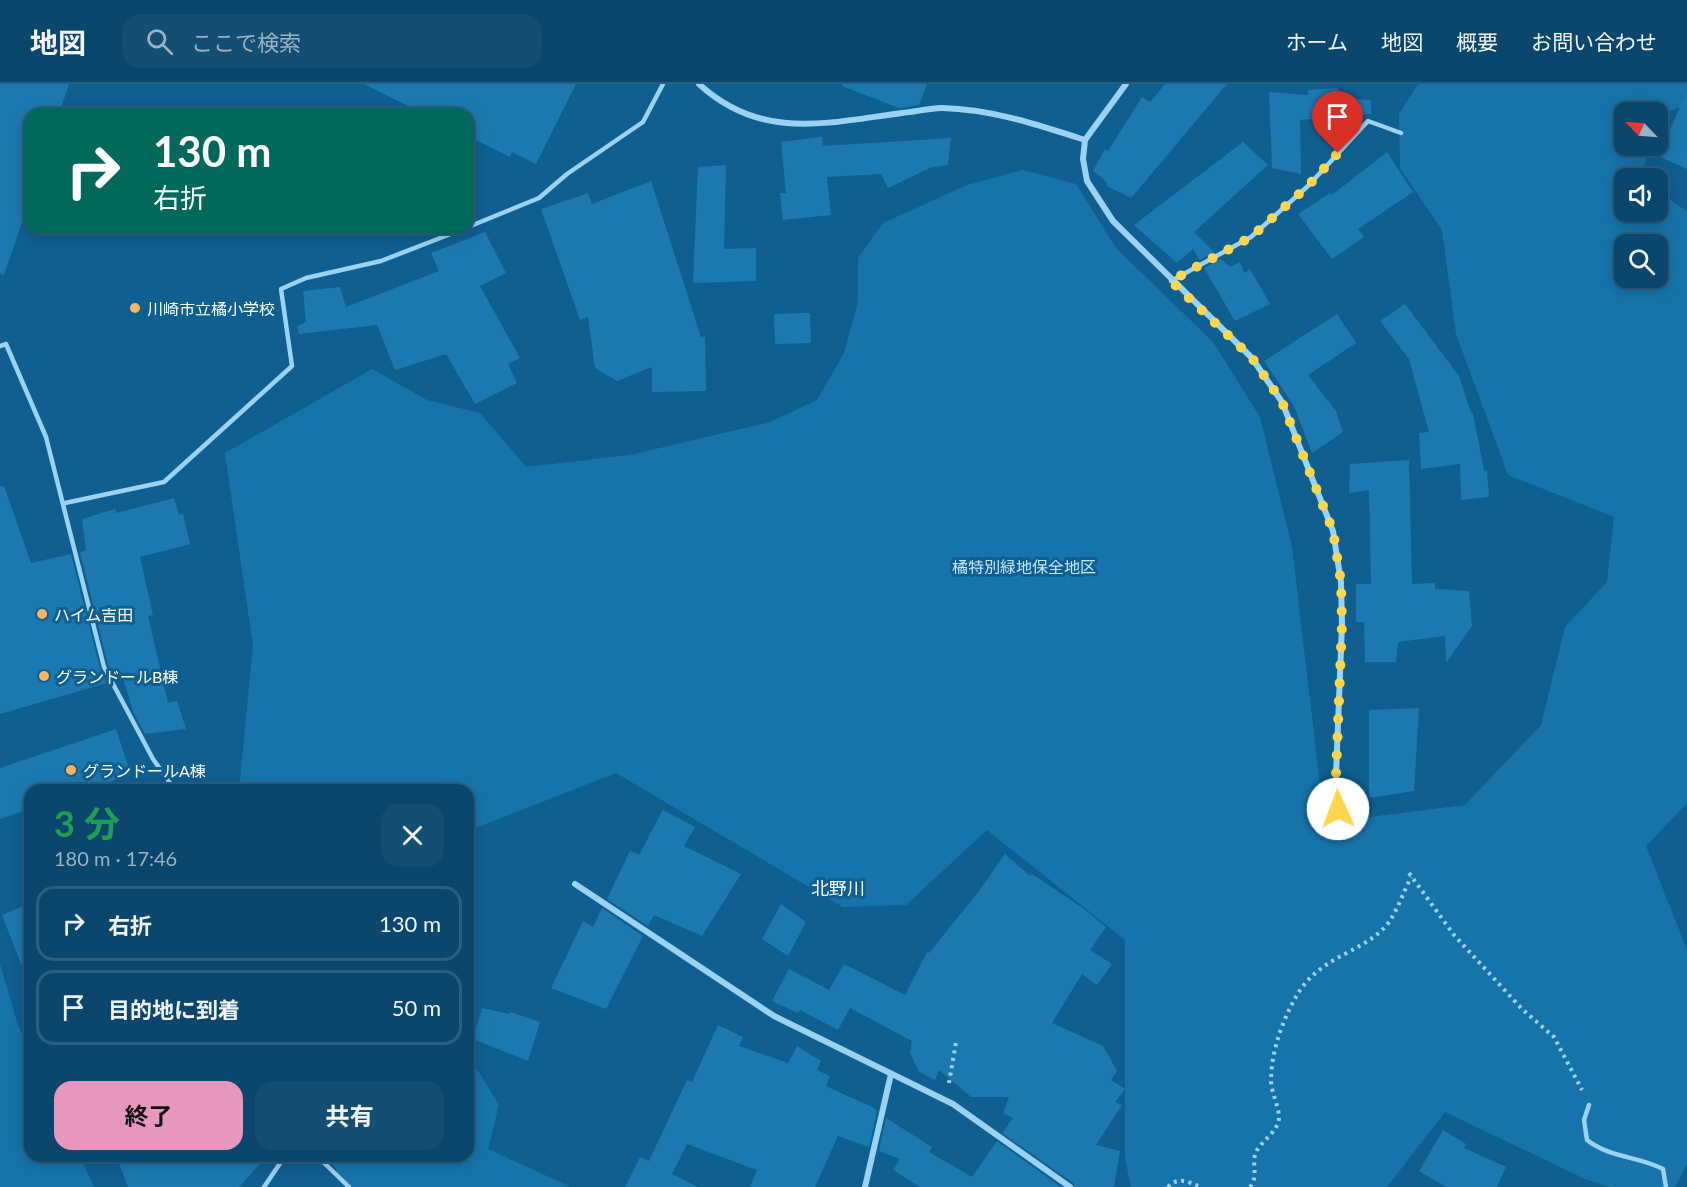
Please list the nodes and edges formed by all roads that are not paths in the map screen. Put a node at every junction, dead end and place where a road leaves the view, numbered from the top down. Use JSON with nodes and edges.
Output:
{"nodes":[{"id":1,"x":663,"y":84,"type":"edge"},
{"id":2,"x":699,"y":84,"type":"edge"},
{"id":3,"x":1126,"y":84,"type":"edge"},
{"id":4,"x":1401,"y":133,"type":"dead end"},
{"id":5,"x":1085,"y":140,"type":"junction"},
{"id":6,"x":474,"y":225,"type":"edge"},
{"id":7,"x":451,"y":234,"type":"edge"},
{"id":8,"x":1171,"y":281,"type":"junction"},
{"id":9,"x":0,"y":346,"type":"edge"},
{"id":10,"x":65,"y":502,"type":"junction"},
{"id":11,"x":171,"y":784,"type":"edge"},
{"id":12,"x":1338,"y":809,"type":"dead end"},
{"id":13,"x":575,"y":884,"type":"dead end"},
{"id":14,"x":891,"y":1074,"type":"junction"},
{"id":15,"x":1589,"y":1105,"type":"road end"},
{"id":16,"x":281,"y":1162,"type":"edge"},
{"id":17,"x":323,"y":1162,"type":"edge"},
{"id":18,"x":264,"y":1187,"type":"edge"},
{"id":19,"x":349,"y":1187,"type":"edge"},
{"id":20,"x":865,"y":1187,"type":"edge"},
{"id":21,"x":1070,"y":1187,"type":"edge"},
{"id":22,"x":1666,"y":1187,"type":"edge"}],
"edges":[{"from":1,"to":6,"type":"lane"},
{"from":2,"to":5,"type":"street"},
{"from":3,"to":5,"type":"street"},
{"from":4,"to":8,"type":"lane"},
{"from":5,"to":8,"type":"street"},
{"from":7,"to":10,"type":"lane"},
{"from":8,"to":12,"type":"street"},
{"from":9,"to":10,"type":"lane"},
{"from":10,"to":11,"type":"lane"},
{"from":13,"to":14,"type":"street"},
{"from":14,"to":20,"type":"street"},
{"from":14,"to":21,"type":"street"},
{"from":15,"to":22,"type":"lane"},
{"from":16,"to":18,"type":"lane"},
{"from":17,"to":19,"type":"lane"}]}
